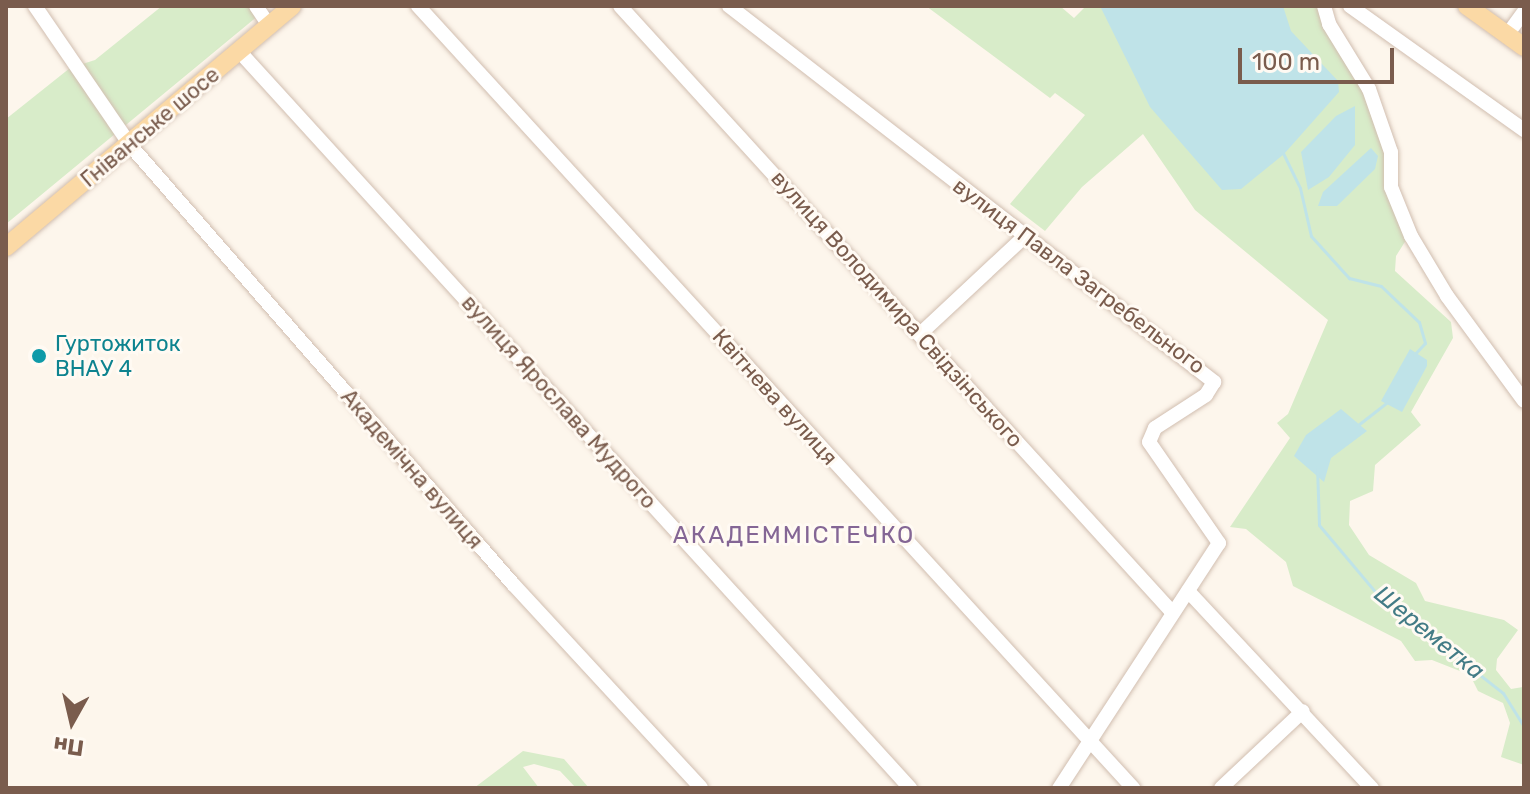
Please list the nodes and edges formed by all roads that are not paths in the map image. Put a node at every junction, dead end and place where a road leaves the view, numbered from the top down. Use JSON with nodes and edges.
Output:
{"nodes":[{"id":1,"x":35,"y":6,"type":"edge"},
{"id":2,"x":256,"y":6,"type":"edge"},
{"id":3,"x":292,"y":6,"type":"edge"},
{"id":4,"x":418,"y":6,"type":"edge"},
{"id":5,"x":620,"y":6,"type":"edge"},
{"id":6,"x":729,"y":6,"type":"edge"},
{"id":7,"x":1324,"y":6,"type":"edge"},
{"id":8,"x":1350,"y":6,"type":"edge"},
{"id":9,"x":1467,"y":6,"type":"edge"},
{"id":10,"x":1524,"y":12,"type":"edge"},
{"id":11,"x":269,"y":25,"type":"junction"},
{"id":12,"x":1507,"y":35,"type":"junction"},
{"id":13,"x":1524,"y":47,"type":"edge"},
{"id":14,"x":239,"y":51,"type":"junction"},
{"id":15,"x":1524,"y":130,"type":"edge"},
{"id":16,"x":130,"y":145,"type":"junction"},
{"id":17,"x":1026,"y":235,"type":"junction"},
{"id":18,"x":6,"y":247,"type":"edge"},
{"id":19,"x":920,"y":334,"type":"junction"},
{"id":20,"x":1522,"y":394,"type":"edge"},
{"id":21,"x":1188,"y":591,"type":"junction"},
{"id":22,"x":1173,"y":613,"type":"junction"},
{"id":23,"x":1303,"y":711,"type":"junction"},
{"id":24,"x":1090,"y":741,"type":"junction"},
{"id":25,"x":701,"y":788,"type":"edge"},
{"id":26,"x":910,"y":788,"type":"edge"},
{"id":27,"x":1059,"y":788,"type":"edge"},
{"id":28,"x":1133,"y":788,"type":"edge"},
{"id":29,"x":1221,"y":788,"type":"edge"},
{"id":30,"x":1372,"y":788,"type":"edge"}],
"edges":[{"from":1,"to":16,"type":"street","name":"Академічна вулиця"},
{"from":2,"to":11,"type":"street"},
{"from":3,"to":11,"type":"main road","name":"Гніванське шосе"},
{"from":4,"to":24,"type":"street","name":"Квітнева вулиця"},
{"from":5,"to":19,"type":"street","name":"вулиця Володимира Свідзінського"},
{"from":6,"to":17,"type":"street","name":"вулиця Павла Загребельного"},
{"from":7,"to":20,"type":"street"},
{"from":8,"to":15,"type":"street"},
{"from":9,"to":12,"type":"main road"},
{"from":10,"to":12,"type":"street"},
{"from":11,"to":14,"type":"main road","name":"Гніванське шосе"},
{"from":12,"to":13,"type":"main road"},
{"from":14,"to":16,"type":"main road","name":"Гніванське шосе"},
{"from":14,"to":26,"type":"street","name":"вулиця Ярослава Мудрого"},
{"from":16,"to":18,"type":"main road","name":"Гніванське шосе"},
{"from":16,"to":25,"type":"street","name":"Академічна вулиця"},
{"from":17,"to":19,"type":"street"},
{"from":17,"to":21,"type":"street","name":"вулиця Павла Загребельного"},
{"from":19,"to":22,"type":"street","name":"вулиця Володимира Свідзінського"},
{"from":21,"to":22,"type":"street","name":"вулиця Павла Загребельного"},
{"from":21,"to":23,"type":"street"},
{"from":22,"to":24,"type":"street","name":"вулиця Павла Загребельного"},
{"from":23,"to":29,"type":"street"},
{"from":23,"to":30,"type":"street"},
{"from":24,"to":27,"type":"street","name":"вулиця Павла Загребельного"},
{"from":24,"to":28,"type":"street","name":"Квітнева вулиця"}]}
